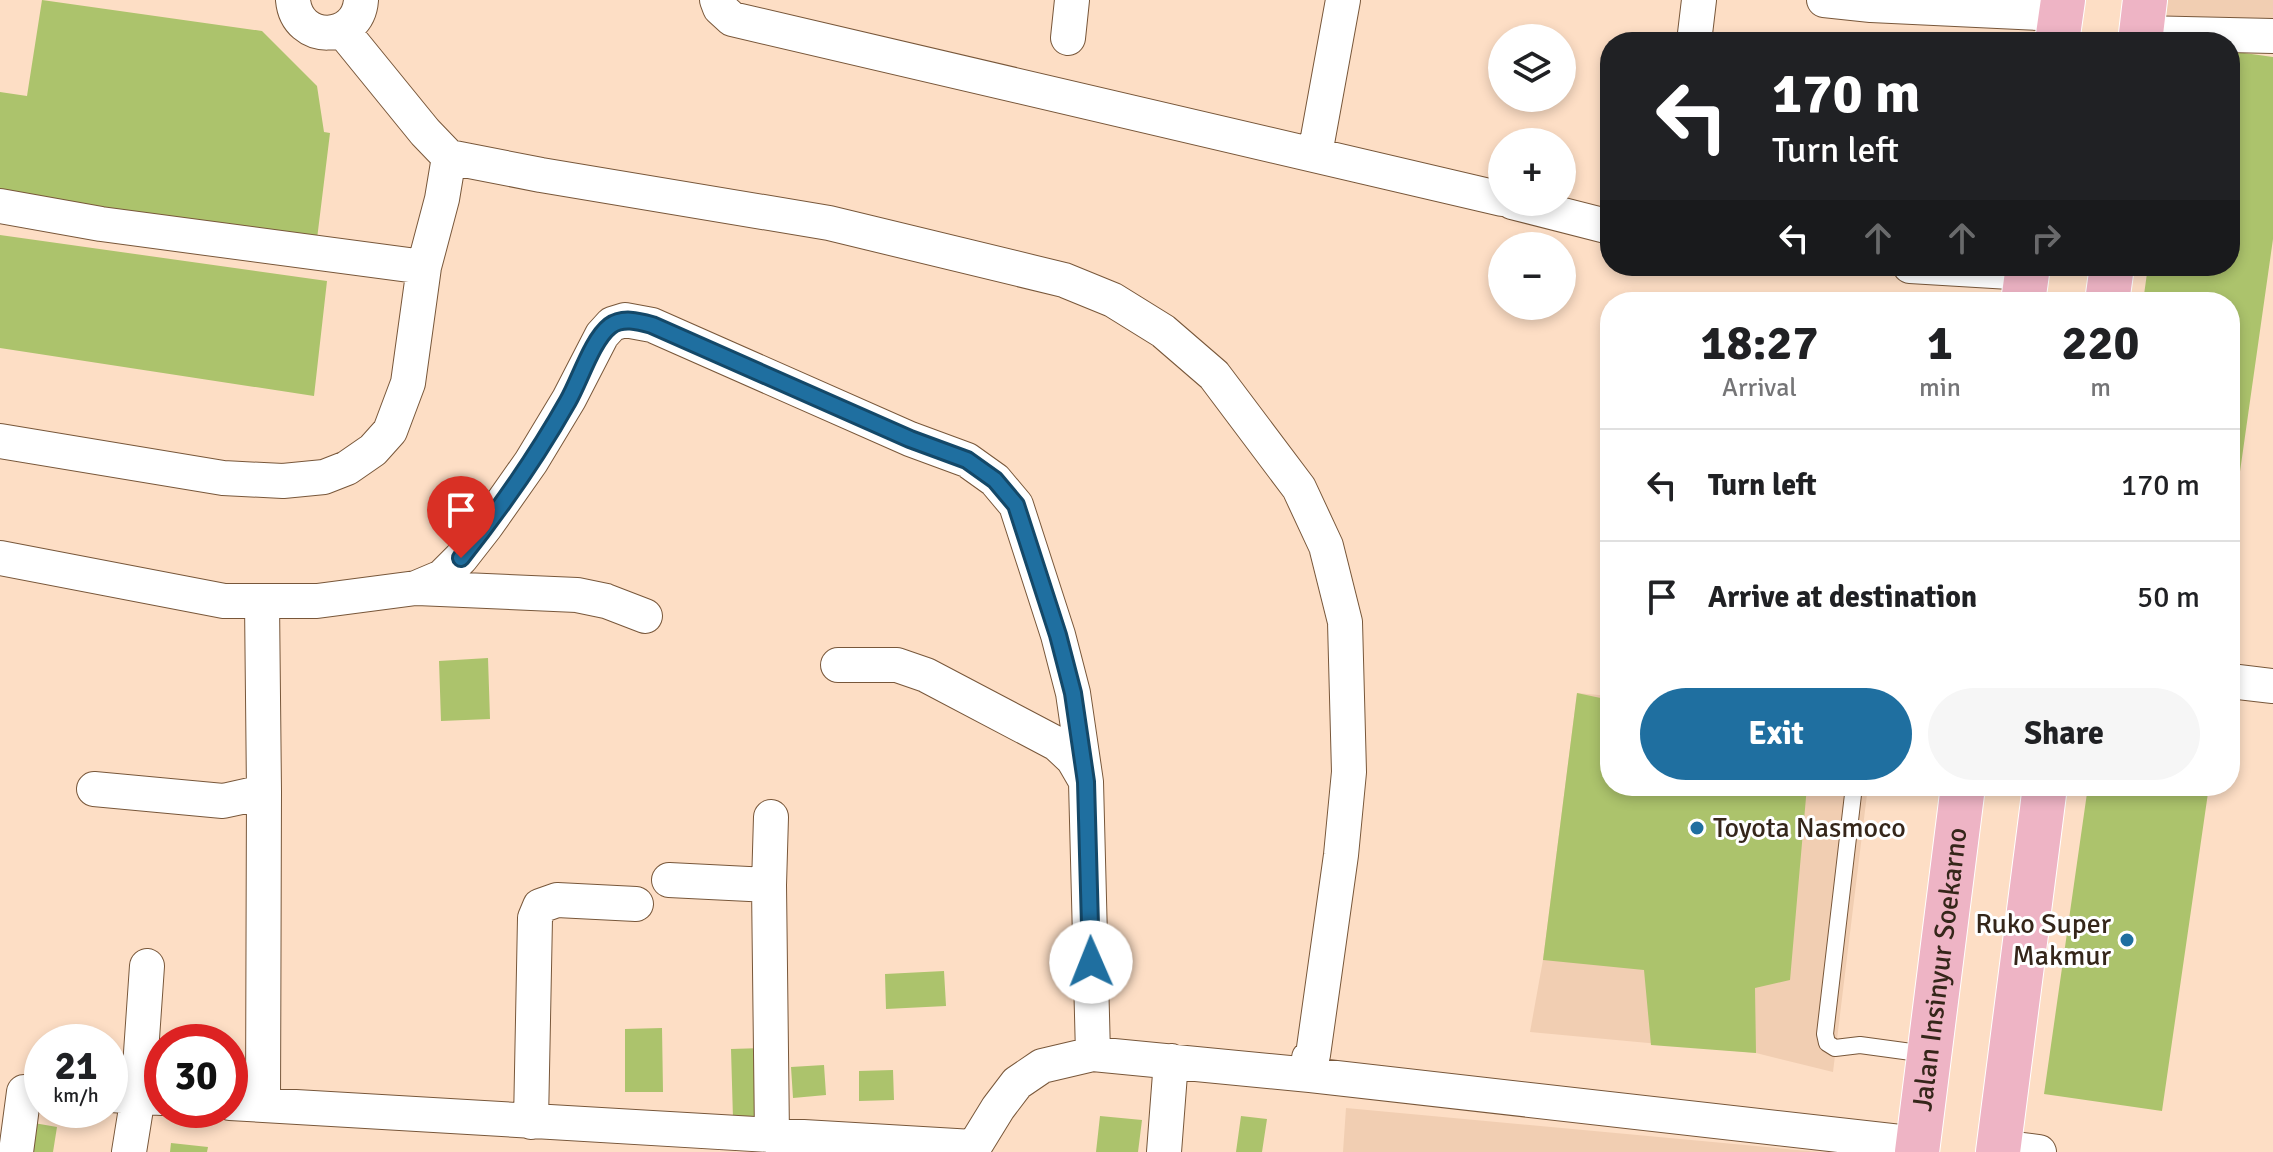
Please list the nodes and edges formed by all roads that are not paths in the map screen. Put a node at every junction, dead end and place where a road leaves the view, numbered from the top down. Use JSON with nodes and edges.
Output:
{"nodes":[{"id":1,"x":293,"y":0,"type":"edge"},
{"id":2,"x":361,"y":0,"type":"edge"},
{"id":3,"x":717,"y":0,"type":"edge"},
{"id":4,"x":1072,"y":0,"type":"edge"},
{"id":5,"x":1343,"y":0,"type":"edge"},
{"id":6,"x":1699,"y":0,"type":"edge"},
{"id":7,"x":1824,"y":0,"type":"edge"},
{"id":8,"x":2061,"y":19,"type":"edge"},
{"id":9,"x":2142,"y":25,"type":"edge"},
{"id":10,"x":342,"y":30,"type":"junction"},
{"id":11,"x":1695,"y":32,"type":"edge"},
{"id":12,"x":2225,"y":32,"type":"edge"},
{"id":13,"x":2240,"y":33,"type":"edge"},
{"id":14,"x":2273,"y":36,"type":"edge"},
{"id":15,"x":1068,"y":38,"type":"dead end"},
{"id":16,"x":1315,"y":154,"type":"junction"},
{"id":17,"x":449,"y":157,"type":"junction"},
{"id":18,"x":1488,"y":196,"type":"edge"},
{"id":19,"x":0,"y":206,"type":"edge"},
{"id":20,"x":1567,"y":216,"type":"edge"},
{"id":21,"x":1600,"y":224,"type":"edge"},
{"id":22,"x":424,"y":267,"type":"junction"},
{"id":23,"x":1993,"y":276,"type":"edge"},
{"id":24,"x":2026,"y":280,"type":"edge"},
{"id":25,"x":0,"y":441,"type":"edge"},
{"id":26,"x":0,"y":558,"type":"edge"},
{"id":27,"x":416,"y":588,"type":"junction"},
{"id":28,"x":262,"y":614,"type":"junction"},
{"id":29,"x":645,"y":616,"type":"dead end"},
{"id":30,"x":838,"y":665,"type":"dead end"},
{"id":31,"x":2240,"y":682,"type":"edge"},
{"id":32,"x":2273,"y":686,"type":"edge"},
{"id":33,"x":1086,"y":782,"type":"junction"},
{"id":34,"x":94,"y":789,"type":"dead end"},
{"id":35,"x":264,"y":792,"type":"junction"},
{"id":36,"x":1853,"y":796,"type":"edge"},
{"id":37,"x":1962,"y":796,"type":"edge"},
{"id":38,"x":2044,"y":796,"type":"edge"},
{"id":39,"x":771,"y":817,"type":"dead end"},
{"id":40,"x":669,"y":880,"type":"dead end"},
{"id":41,"x":769,"y":885,"type":"junction"},
{"id":42,"x":636,"y":904,"type":"dead end"},
{"id":43,"x":147,"y":966,"type":"dead end"},
{"id":44,"x":1093,"y":1054,"type":"junction"},
{"id":45,"x":1928,"y":1054,"type":"junction"},
{"id":46,"x":1171,"y":1061,"type":"junction"},
{"id":47,"x":1311,"y":1067,"type":"junction"},
{"id":48,"x":248,"y":1069,"type":"edge"},
{"id":49,"x":22,"y":1092,"type":"edge"},
{"id":50,"x":137,"y":1097,"type":"edge"},
{"id":51,"x":248,"y":1104,"type":"edge"},
{"id":52,"x":519,"y":1132,"type":"edge"},
{"id":53,"x":772,"y":1136,"type":"junction"},
{"id":54,"x":1917,"y":1148,"type":"edge"},
{"id":55,"x":972,"y":1150,"type":"edge"},
{"id":56,"x":2012,"y":1150,"type":"edge"},
{"id":57,"x":16,"y":1152,"type":"edge"},
{"id":58,"x":129,"y":1152,"type":"edge"},
{"id":59,"x":1164,"y":1152,"type":"edge"}],
"edges":[{"from":1,"to":10,"type":"street"},
{"from":2,"to":10,"type":"street"},
{"from":3,"to":16,"type":"street"},
{"from":4,"to":15,"type":"street"},
{"from":5,"to":16,"type":"street"},
{"from":6,"to":11,"type":"street"},
{"from":7,"to":8,"type":"street"},
{"from":9,"to":12,"type":"street"},
{"from":10,"to":17,"type":"street"},
{"from":13,"to":14,"type":"street"},
{"from":16,"to":18,"type":"street"},
{"from":17,"to":22,"type":"street"},
{"from":17,"to":47,"type":"street"},
{"from":19,"to":22,"type":"street"},
{"from":20,"to":21,"type":"street"},
{"from":22,"to":25,"type":"street"},
{"from":23,"to":24,"type":"street"},
{"from":26,"to":28,"type":"street"},
{"from":27,"to":28,"type":"street"},
{"from":27,"to":29,"type":"street"},
{"from":27,"to":33,"type":"street"},
{"from":28,"to":35,"type":"street"},
{"from":30,"to":33,"type":"street"},
{"from":31,"to":32,"type":"street"},
{"from":33,"to":44,"type":"street"},
{"from":34,"to":35,"type":"street"},
{"from":35,"to":48,"type":"street"},
{"from":36,"to":45,"type":"lane"},
{"from":37,"to":45,"type":"main road","name":"Jalan Insinyur Soekarno"},
{"from":38,"to":56,"type":"main road"},
{"from":39,"to":41,"type":"street"},
{"from":40,"to":41,"type":"street"},
{"from":41,"to":53,"type":"street"},
{"from":42,"to":52,"type":"street"},
{"from":43,"to":50,"type":"street"},
{"from":44,"to":46,"type":"street"},
{"from":44,"to":55,"type":"street"},
{"from":45,"to":54,"type":"main road","name":"Jalan Insinyur Soekarno"},
{"from":46,"to":47,"type":"street"},
{"from":46,"to":59,"type":"street"},
{"from":47,"to":54,"type":"street"},
{"from":49,"to":57,"type":"street"},
{"from":50,"to":58,"type":"street"},
{"from":51,"to":52,"type":"street"},
{"from":52,"to":53,"type":"street"},
{"from":53,"to":55,"type":"street"}]}
